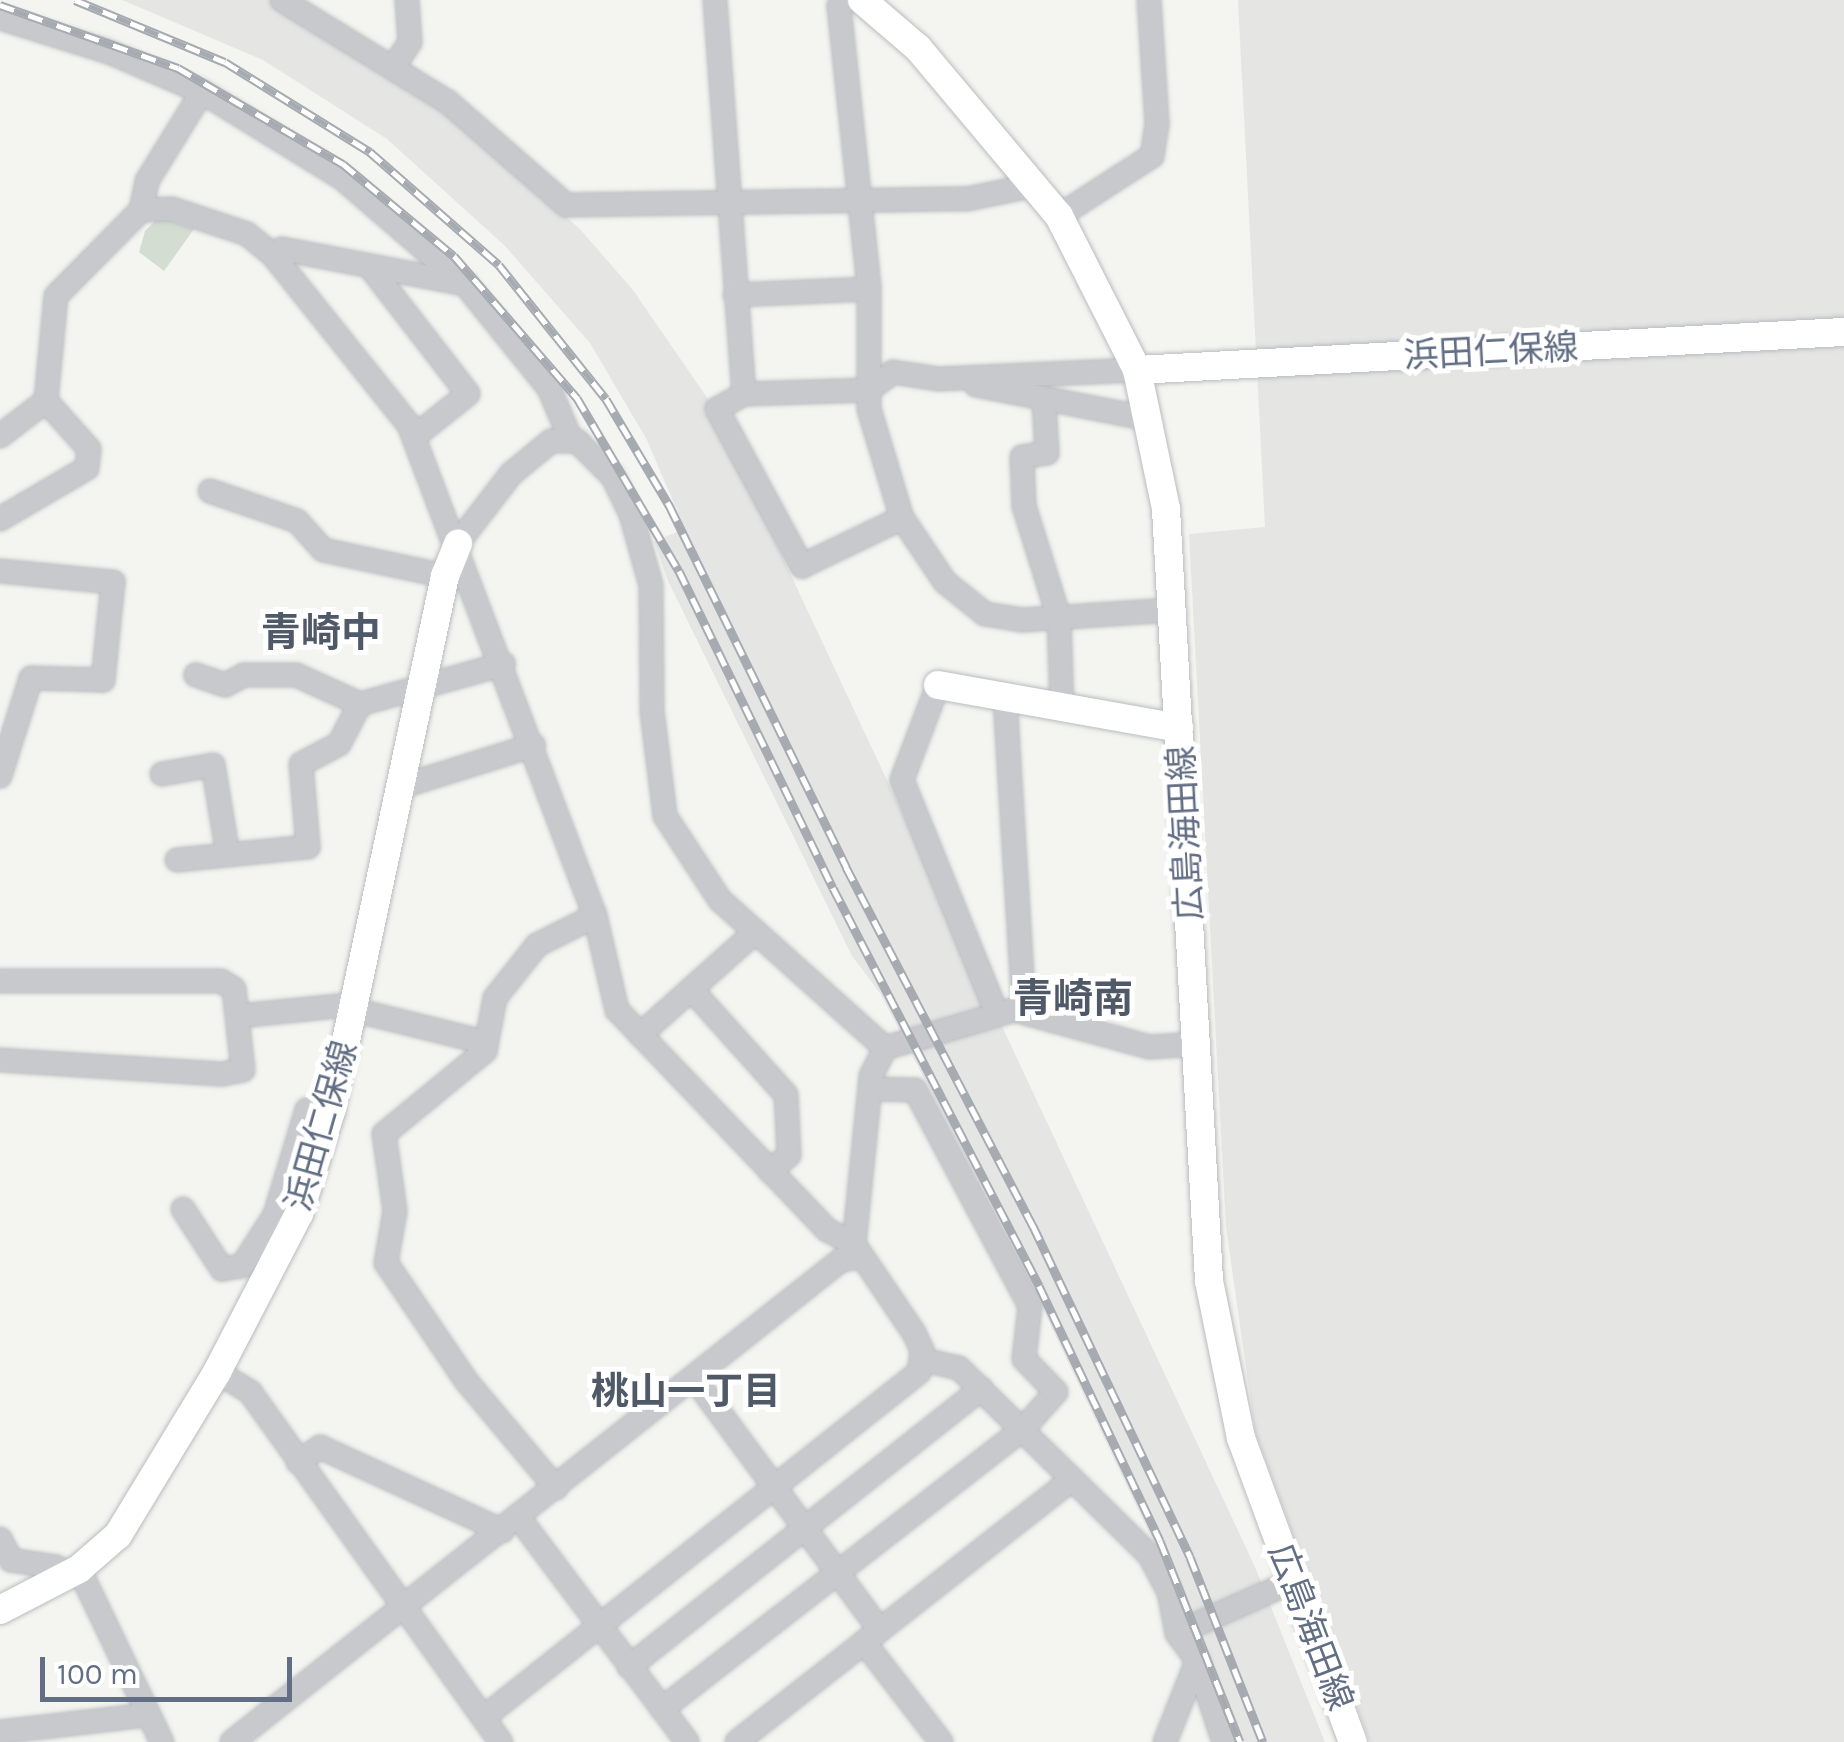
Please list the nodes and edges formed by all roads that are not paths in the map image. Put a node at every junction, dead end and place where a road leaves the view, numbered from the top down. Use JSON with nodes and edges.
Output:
{"nodes":[{"id":1,"x":282,"y":0,"type":"edge"},
{"id":2,"x":407,"y":0,"type":"edge"},
{"id":3,"x":715,"y":0,"type":"edge"},
{"id":4,"x":844,"y":0,"type":"edge"},
{"id":5,"x":862,"y":0,"type":"edge"},
{"id":6,"x":1150,"y":0,"type":"edge"},
{"id":7,"x":0,"y":18,"type":"edge"},
{"id":8,"x":394,"y":66,"type":"junction"},
{"id":9,"x":202,"y":92,"type":"junction"},
{"id":10,"x":1035,"y":185,"type":"junction"},
{"id":11,"x":862,"y":201,"type":"junction"},
{"id":12,"x":729,"y":202,"type":"junction"},
{"id":13,"x":142,"y":210,"type":"junction"},
{"id":14,"x":1059,"y":216,"type":"junction"},
{"id":15,"x":272,"y":254,"type":"junction"},
{"id":16,"x":370,"y":267,"type":"junction"},
{"id":17,"x":465,"y":284,"type":"junction"},
{"id":18,"x":869,"y":290,"type":"junction"},
{"id":19,"x":736,"y":295,"type":"junction"},
{"id":20,"x":1844,"y":332,"type":"edge"},
{"id":21,"x":1137,"y":370,"type":"junction"},
{"id":22,"x":974,"y":378,"type":"junction"},
{"id":23,"x":869,"y":390,"type":"junction"},
{"id":24,"x":744,"y":394,"type":"junction"},
{"id":25,"x":46,"y":400,"type":"junction"},
{"id":26,"x":1044,"y":402,"type":"junction"},
{"id":27,"x":1149,"y":419,"type":"junction"},
{"id":28,"x":0,"y":436,"type":"edge"},
{"id":29,"x":414,"y":437,"type":"junction"},
{"id":30,"x":570,"y":438,"type":"junction"},
{"id":31,"x":210,"y":491,"type":"dead end"},
{"id":32,"x":902,"y":518,"type":"junction"},
{"id":33,"x":0,"y":519,"type":"edge"},
{"id":34,"x":458,"y":542,"type":"junction"},
{"id":35,"x":0,"y":571,"type":"edge"},
{"id":36,"x":445,"y":576,"type":"junction"},
{"id":37,"x":1172,"y":610,"type":"junction"},
{"id":38,"x":1059,"y":618,"type":"junction"},
{"id":39,"x":504,"y":664,"type":"junction"},
{"id":40,"x":196,"y":674,"type":"dead end"},
{"id":41,"x":938,"y":685,"type":"joint"},
{"id":42,"x":422,"y":686,"type":"junction"},
{"id":43,"x":1005,"y":698,"type":"junction"},
{"id":44,"x":360,"y":704,"type":"junction"},
{"id":45,"x":1062,"y":709,"type":"junction"},
{"id":46,"x":1179,"y":728,"type":"junction"},
{"id":47,"x":534,"y":745,"type":"junction"},
{"id":48,"x":162,"y":774,"type":"dead end"},
{"id":49,"x":0,"y":776,"type":"edge"},
{"id":50,"x":400,"y":787,"type":"junction"},
{"id":51,"x":228,"y":854,"type":"junction"},
{"id":52,"x":177,"y":860,"type":"dead end"},
{"id":53,"x":595,"y":916,"type":"junction"},
{"id":54,"x":754,"y":933,"type":"junction"},
{"id":55,"x":0,"y":982,"type":"edge"},
{"id":56,"x":692,"y":989,"type":"junction"},
{"id":57,"x":354,"y":1008,"type":"junction"},
{"id":58,"x":996,"y":1012,"type":"junction"},
{"id":59,"x":1024,"y":1012,"type":"junction"},
{"id":60,"x":238,"y":1016,"type":"junction"},
{"id":61,"x":640,"y":1035,"type":"junction"},
{"id":62,"x":484,"y":1042,"type":"junction"},
{"id":63,"x":1198,"y":1044,"type":"junction"},
{"id":64,"x":885,"y":1048,"type":"junction"},
{"id":65,"x":0,"y":1060,"type":"edge"},
{"id":66,"x":870,"y":1089,"type":"junction"},
{"id":67,"x":331,"y":1110,"type":"junction"},
{"id":68,"x":770,"y":1171,"type":"junction"},
{"id":69,"x":183,"y":1210,"type":"dead end"},
{"id":70,"x":857,"y":1250,"type":"junction"},
{"id":71,"x":924,"y":1360,"type":"junction"},
{"id":72,"x":216,"y":1372,"type":"junction"},
{"id":73,"x":694,"y":1378,"type":"junction"},
{"id":74,"x":981,"y":1389,"type":"junction"},
{"id":75,"x":1022,"y":1430,"type":"junction"},
{"id":76,"x":298,"y":1462,"type":"junction"},
{"id":77,"x":1072,"y":1479,"type":"junction"},
{"id":78,"x":556,"y":1488,"type":"junction"},
{"id":79,"x":777,"y":1489,"type":"junction"},
{"id":80,"x":511,"y":1524,"type":"junction"},
{"id":81,"x":805,"y":1528,"type":"junction"},
{"id":82,"x":0,"y":1539,"type":"edge"},
{"id":83,"x":72,"y":1573,"type":"junction"},
{"id":84,"x":837,"y":1573,"type":"junction"},
{"id":85,"x":1293,"y":1581,"type":"junction"},
{"id":86,"x":404,"y":1608,"type":"junction"},
{"id":87,"x":0,"y":1610,"type":"edge"},
{"id":88,"x":600,"y":1628,"type":"junction"},
{"id":89,"x":1177,"y":1633,"type":"junction"},
{"id":90,"x":872,"y":1636,"type":"junction"},
{"id":91,"x":1197,"y":1661,"type":"junction"},
{"id":92,"x":629,"y":1667,"type":"junction"},
{"id":93,"x":662,"y":1708,"type":"junction"},
{"id":94,"x":146,"y":1716,"type":"junction"},
{"id":95,"x":484,"y":1718,"type":"junction"},
{"id":96,"x":0,"y":1732,"type":"edge"},
{"id":97,"x":162,"y":1742,"type":"edge"},
{"id":98,"x":232,"y":1742,"type":"edge"},
{"id":99,"x":501,"y":1742,"type":"edge"},
{"id":100,"x":687,"y":1742,"type":"edge"},
{"id":101,"x":738,"y":1742,"type":"edge"},
{"id":102,"x":941,"y":1742,"type":"edge"},
{"id":103,"x":1165,"y":1742,"type":"edge"},
{"id":104,"x":1224,"y":1742,"type":"edge"},
{"id":105,"x":1354,"y":1742,"type":"edge"}],
"edges":[{"from":1,"to":8,"type":"street"},
{"from":2,"to":8,"type":"street"},
{"from":3,"to":12,"type":"street"},
{"from":4,"to":11,"type":"street"},
{"from":5,"to":10,"type":"main road","name":"広島海田線"},
{"from":6,"to":14,"type":"street"},
{"from":7,"to":9,"type":"street"},
{"from":8,"to":12,"type":"street"},
{"from":9,"to":13,"type":"street"},
{"from":9,"to":17,"type":"street"},
{"from":10,"to":11,"type":"street"},
{"from":10,"to":14,"type":"main road","name":"広島海田線"},
{"from":11,"to":12,"type":"street"},
{"from":11,"to":18,"type":"street"},
{"from":12,"to":19,"type":"street"},
{"from":13,"to":15,"type":"street"},
{"from":13,"to":25,"type":"street"},
{"from":14,"to":21,"type":"main road","name":"広島海田線"},
{"from":15,"to":16,"type":"street"},
{"from":15,"to":29,"type":"street"},
{"from":16,"to":17,"type":"street"},
{"from":16,"to":29,"type":"street"},
{"from":17,"to":30,"type":"street"},
{"from":18,"to":19,"type":"street"},
{"from":18,"to":23,"type":"street"},
{"from":19,"to":24,"type":"street"},
{"from":20,"to":21,"type":"main road","name":"浜田仁保線"},
{"from":21,"to":22,"type":"street"},
{"from":21,"to":27,"type":"main road","name":"広島海田線"},
{"from":22,"to":23,"type":"street"},
{"from":22,"to":26,"type":"street"},
{"from":23,"to":24,"type":"street"},
{"from":23,"to":32,"type":"street"},
{"from":24,"to":32,"type":"street"},
{"from":25,"to":28,"type":"street"},
{"from":25,"to":33,"type":"street"},
{"from":26,"to":27,"type":"street"},
{"from":26,"to":38,"type":"street"},
{"from":27,"to":37,"type":"main road","name":"広島海田線"},
{"from":29,"to":34,"type":"street"},
{"from":30,"to":34,"type":"street"},
{"from":30,"to":54,"type":"street"},
{"from":31,"to":36,"type":"street"},
{"from":32,"to":38,"type":"street"},
{"from":34,"to":36,"type":"main road","name":"浜田仁保線"},
{"from":34,"to":39,"type":"street"},
{"from":35,"to":49,"type":"street"},
{"from":36,"to":42,"type":"main road","name":"浜田仁保線"},
{"from":37,"to":38,"type":"street"},
{"from":37,"to":46,"type":"main road","name":"広島海田線"},
{"from":38,"to":45,"type":"street"},
{"from":39,"to":42,"type":"street"},
{"from":39,"to":47,"type":"street"},
{"from":40,"to":44,"type":"street"},
{"from":41,"to":43,"type":"main road"},
{"from":41,"to":58,"type":"street"},
{"from":42,"to":44,"type":"street"},
{"from":42,"to":50,"type":"main road","name":"浜田仁保線"},
{"from":43,"to":45,"type":"main road"},
{"from":43,"to":59,"type":"street"},
{"from":44,"to":51,"type":"street"},
{"from":45,"to":46,"type":"main road"},
{"from":46,"to":63,"type":"main road","name":"広島海田線"},
{"from":47,"to":50,"type":"street"},
{"from":47,"to":53,"type":"street"},
{"from":48,"to":51,"type":"street"},
{"from":50,"to":57,"type":"main road","name":"浜田仁保線"},
{"from":51,"to":52,"type":"street"},
{"from":53,"to":61,"type":"street"},
{"from":53,"to":62,"type":"street"},
{"from":54,"to":56,"type":"street"},
{"from":54,"to":64,"type":"street"},
{"from":55,"to":60,"type":"street"},
{"from":56,"to":61,"type":"street"},
{"from":56,"to":68,"type":"street"},
{"from":57,"to":60,"type":"street"},
{"from":57,"to":62,"type":"street"},
{"from":57,"to":67,"type":"main road","name":"浜田仁保線"},
{"from":58,"to":59,"type":"street"},
{"from":58,"to":64,"type":"street"},
{"from":59,"to":63,"type":"street"},
{"from":60,"to":65,"type":"street"},
{"from":61,"to":68,"type":"street"},
{"from":62,"to":78,"type":"street"},
{"from":63,"to":85,"type":"main road","name":"広島海田線"},
{"from":64,"to":66,"type":"street"},
{"from":66,"to":70,"type":"street"},
{"from":66,"to":75,"type":"street"},
{"from":67,"to":69,"type":"street"},
{"from":67,"to":72,"type":"main road","name":"浜田仁保線"},
{"from":68,"to":70,"type":"street"},
{"from":70,"to":71,"type":"street"},
{"from":70,"to":73,"type":"street"},
{"from":71,"to":74,"type":"street"},
{"from":71,"to":79,"type":"street"},
{"from":72,"to":76,"type":"street"},
{"from":72,"to":83,"type":"main road","name":"浜田仁保線"},
{"from":73,"to":78,"type":"street"},
{"from":73,"to":79,"type":"street"},
{"from":74,"to":75,"type":"street"},
{"from":74,"to":81,"type":"street"},
{"from":75,"to":77,"type":"street"},
{"from":75,"to":84,"type":"street"},
{"from":76,"to":80,"type":"street"},
{"from":76,"to":86,"type":"street"},
{"from":77,"to":89,"type":"street"},
{"from":77,"to":90,"type":"street"},
{"from":78,"to":80,"type":"street"},
{"from":79,"to":81,"type":"street"},
{"from":79,"to":88,"type":"street"},
{"from":80,"to":86,"type":"street"},
{"from":80,"to":88,"type":"street"},
{"from":81,"to":84,"type":"street"},
{"from":81,"to":92,"type":"street"},
{"from":82,"to":83,"type":"street"},
{"from":83,"to":87,"type":"main road","name":"浜田仁保線"},
{"from":83,"to":94,"type":"street"},
{"from":84,"to":90,"type":"street"},
{"from":84,"to":93,"type":"street"},
{"from":85,"to":89,"type":"street"},
{"from":85,"to":105,"type":"main road","name":"広島海田線"},
{"from":86,"to":95,"type":"street"},
{"from":86,"to":98,"type":"street"},
{"from":88,"to":92,"type":"street"},
{"from":88,"to":95,"type":"street"},
{"from":89,"to":91,"type":"street"},
{"from":90,"to":101,"type":"street"},
{"from":90,"to":102,"type":"street"},
{"from":91,"to":103,"type":"street"},
{"from":91,"to":104,"type":"street"},
{"from":92,"to":93,"type":"street"},
{"from":93,"to":100,"type":"street"},
{"from":94,"to":96,"type":"street"},
{"from":94,"to":97,"type":"street"},
{"from":95,"to":99,"type":"street"}]}
